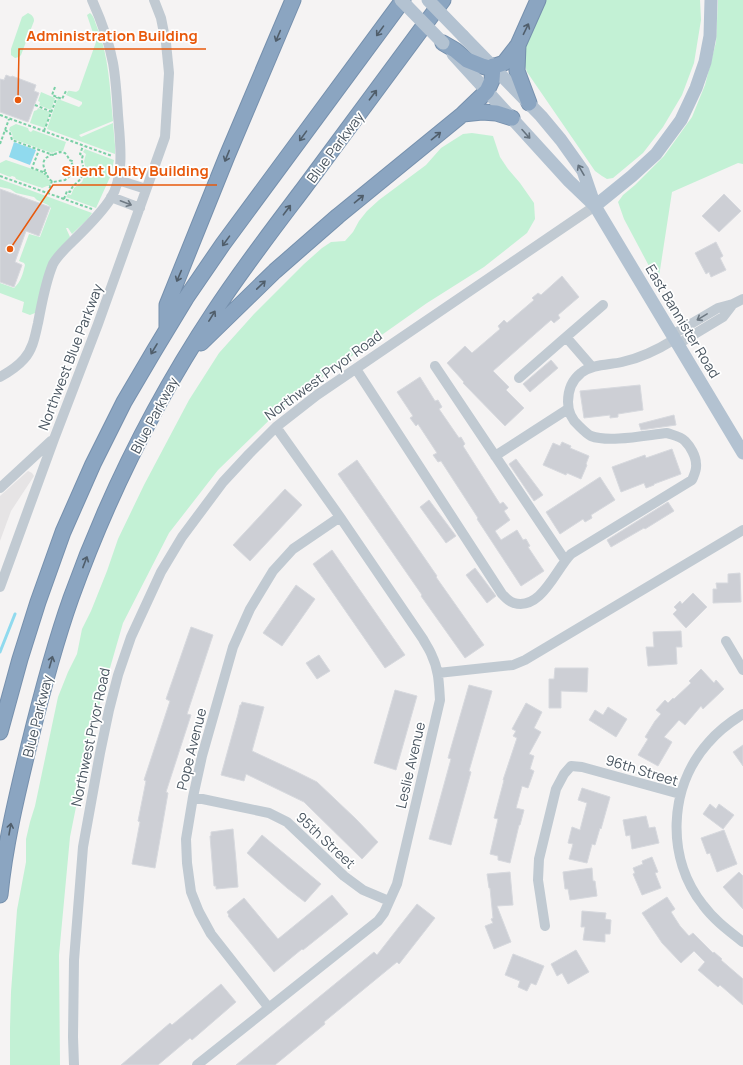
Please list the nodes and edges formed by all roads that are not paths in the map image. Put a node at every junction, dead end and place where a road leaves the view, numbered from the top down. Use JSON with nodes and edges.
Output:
{"nodes":[{"id":1,"x":92,"y":0,"type":"edge"},
{"id":2,"x":154,"y":0,"type":"edge"},
{"id":3,"x":293,"y":0,"type":"edge"},
{"id":4,"x":402,"y":0,"type":"edge"},
{"id":5,"x":428,"y":0,"type":"edge"},
{"id":6,"x":444,"y":0,"type":"edge"},
{"id":7,"x":538,"y":0,"type":"edge"},
{"id":8,"x":711,"y":0,"type":"edge"},
{"id":9,"x":443,"y":43,"type":"junction"},
{"id":10,"x":518,"y":45,"type":"junction"},
{"id":11,"x":493,"y":66,"type":"junction"},
{"id":12,"x":487,"y":91,"type":"junction"},
{"id":13,"x":529,"y":104,"type":"junction"},
{"id":14,"x":463,"y":114,"type":"junction"},
{"id":15,"x":512,"y":118,"type":"junction"},
{"id":16,"x":118,"y":180,"type":"junction"},
{"id":17,"x":146,"y":189,"type":"junction"},
{"id":18,"x":111,"y":197,"type":"junction"},
{"id":19,"x":595,"y":206,"type":"junction"},
{"id":20,"x":140,"y":208,"type":"junction"},
{"id":21,"x":743,"y":299,"type":"edge"},
{"id":22,"x":603,"y":305,"type":"dead end"},
{"id":23,"x":167,"y":329,"type":"junction"},
{"id":24,"x":566,"y":337,"type":"junction"},
{"id":25,"x":675,"y":339,"type":"junction"},
{"id":26,"x":183,"y":361,"type":"junction"},
{"id":27,"x":435,"y":366,"type":"dead end"},
{"id":28,"x":592,"y":367,"type":"junction"},
{"id":29,"x":356,"y":369,"type":"junction"},
{"id":30,"x":0,"y":377,"type":"edge"},
{"id":31,"x":519,"y":378,"type":"dead end"},
{"id":32,"x":568,"y":409,"type":"junction"},
{"id":33,"x":276,"y":427,"type":"junction"},
{"id":34,"x":54,"y":439,"type":"junction"},
{"id":35,"x":743,"y":453,"type":"edge"},
{"id":36,"x":495,"y":456,"type":"junction"},
{"id":37,"x":0,"y":488,"type":"edge"},
{"id":38,"x":340,"y":517,"type":"junction"},
{"id":39,"x":743,"y":530,"type":"edge"},
{"id":40,"x":565,"y":560,"type":"junction"},
{"id":41,"x":0,"y":587,"type":"edge"},
{"id":42,"x":726,"y":641,"type":"dead end"},
{"id":43,"x":743,"y":670,"type":"edge"},
{"id":44,"x":438,"y":673,"type":"junction"},
{"id":45,"x":743,"y":714,"type":"edge"},
{"id":46,"x":0,"y":732,"type":"edge"},
{"id":47,"x":680,"y":794,"type":"junction"},
{"id":48,"x":193,"y":797,"type":"junction"},
{"id":49,"x":0,"y":895,"type":"edge"},
{"id":50,"x":389,"y":902,"type":"junction"},
{"id":51,"x":545,"y":926,"type":"dead end"},
{"id":52,"x":743,"y":942,"type":"edge"},
{"id":53,"x":269,"y":1008,"type":"junction"},
{"id":54,"x":74,"y":1065,"type":"edge"},
{"id":55,"x":197,"y":1065,"type":"edge"}],
"edges":[{"from":1,"to":16,"type":"street"},
{"from":2,"to":17,"type":"street","name":"Northwest Blue Parkway"},
{"from":3,"to":23,"type":"highway","one_way":true},
{"from":4,"to":9,"type":"main road","name":"East Bannister Road","bridge":true},
{"from":4,"to":23,"type":"highway","one_way":true},
{"from":5,"to":11,"type":"main road","name":"East Bannister Road","bridge":true},
{"from":26,"to":6,"type":"highway","name":"Blue Parkway","one_way":true},
{"from":10,"to":7,"type":"highway","one_way":true},
{"from":8,"to":19,"type":"main road","name":"Northwest Pryor Road"},
{"from":9,"to":11,"type":"highway"},
{"from":9,"to":12,"type":"main road","name":"East Bannister Road"},
{"from":10,"to":11,"type":"highway"},
{"from":10,"to":13,"type":"highway"},
{"from":11,"to":12,"type":"highway"},
{"from":11,"to":13,"type":"main road","name":"East Bannister Road"},
{"from":12,"to":14,"type":"highway"},
{"from":12,"to":15,"type":"main road","name":"East Bannister Road"},
{"from":19,"to":13,"type":"main road","name":"East Bannister Road","one_way":true},
{"from":14,"to":15,"type":"highway"},
{"from":26,"to":14,"type":"highway","one_way":true},
{"from":15,"to":19,"type":"main road","name":"East Bannister Road","one_way":true},
{"from":16,"to":17,"type":"street"},
{"from":16,"to":18,"type":"street"},
{"from":17,"to":20,"type":"street","name":"Northwest Blue Parkway"},
{"from":18,"to":20,"type":"street","one_way":true},
{"from":18,"to":30,"type":"street"},
{"from":19,"to":25,"type":"main road","name":"East Bannister Road"},
{"from":19,"to":29,"type":"street","name":"Northwest Pryor Road"},
{"from":20,"to":34,"type":"street","name":"Northwest Blue Parkway"},
{"from":21,"to":25,"type":"street"},
{"from":22,"to":24,"type":"street"},
{"from":23,"to":46,"type":"highway","one_way":true},
{"from":24,"to":28,"type":"street"},
{"from":24,"to":31,"type":"street"},
{"from":25,"to":28,"type":"street"},
{"from":25,"to":35,"type":"main road","name":"East Bannister Road"},
{"from":49,"to":26,"type":"highway","name":"Blue Parkway","one_way":true},
{"from":27,"to":36,"type":"street"},
{"from":28,"to":32,"type":"street"},
{"from":29,"to":33,"type":"street","name":"Northwest Pryor Road"},
{"from":29,"to":40,"type":"street"},
{"from":32,"to":36,"type":"street"},
{"from":32,"to":40,"type":"street"},
{"from":33,"to":38,"type":"street","name":"Leslie Avenue"},
{"from":33,"to":54,"type":"street","name":"Northwest Pryor Road"},
{"from":34,"to":37,"type":"street"},
{"from":34,"to":41,"type":"street","name":"Northwest Blue Parkway"},
{"from":36,"to":40,"type":"street"},
{"from":38,"to":44,"type":"street","name":"Leslie Avenue"},
{"from":38,"to":48,"type":"street","name":"Pope Avenue"},
{"from":39,"to":44,"type":"street"},
{"from":42,"to":43,"type":"street"},
{"from":44,"to":50,"type":"street","name":"Leslie Avenue"},
{"from":45,"to":47,"type":"street"},
{"from":47,"to":51,"type":"street","name":"96th Street"},
{"from":47,"to":52,"type":"street","name":"96th Street"},
{"from":48,"to":50,"type":"street","name":"95th Street"},
{"from":48,"to":53,"type":"street","name":"Pope Avenue"},
{"from":50,"to":53,"type":"street","name":"Leslie Avenue"},
{"from":53,"to":55,"type":"street","name":"Leslie Avenue"}]}
